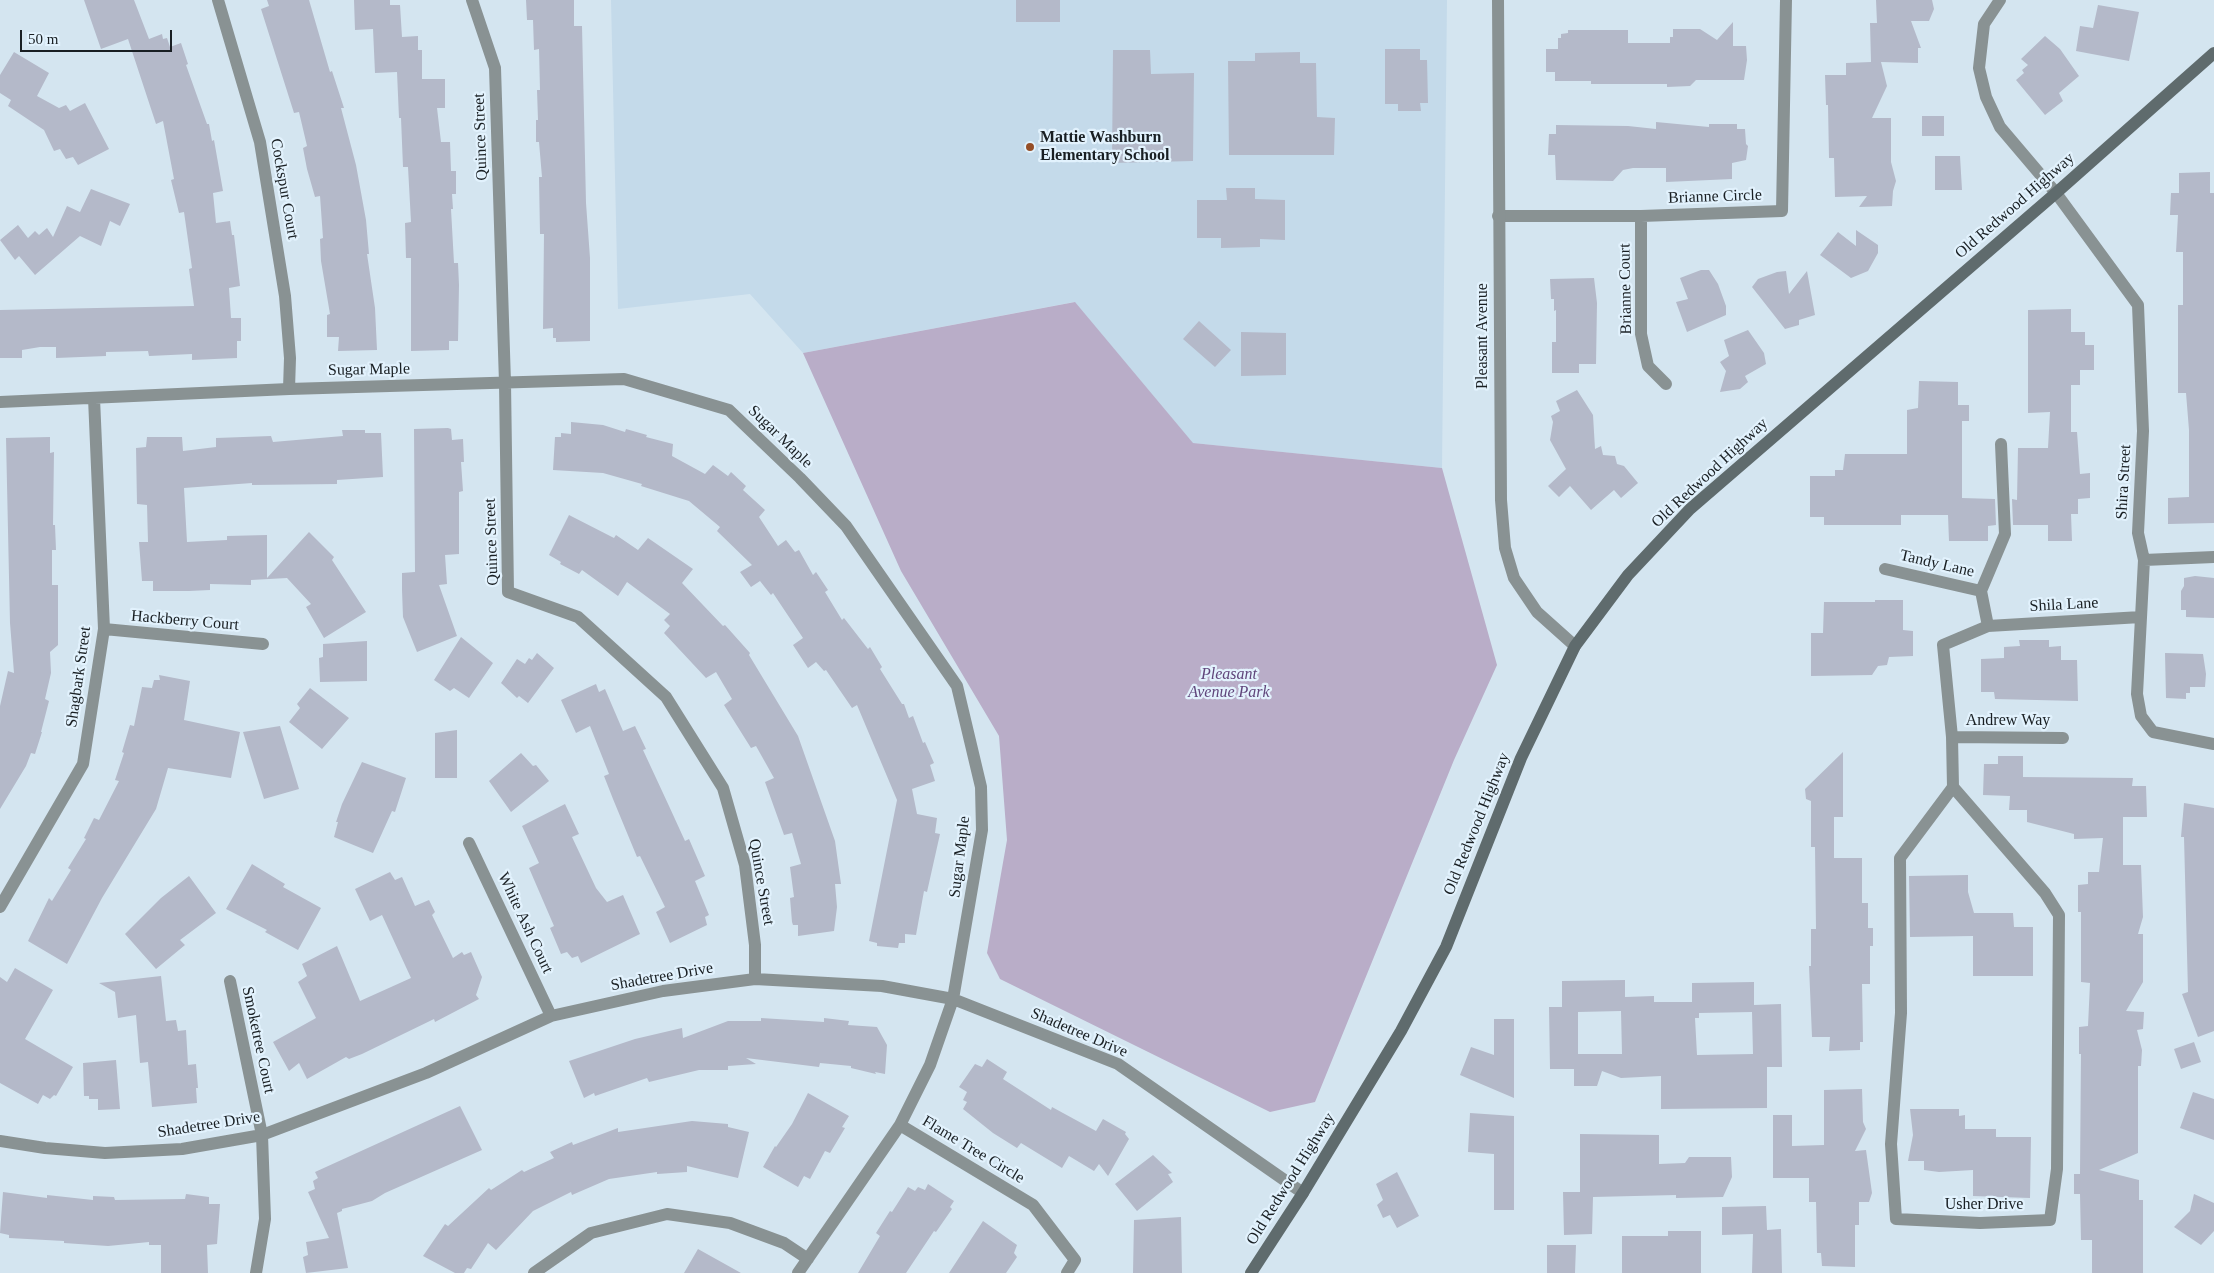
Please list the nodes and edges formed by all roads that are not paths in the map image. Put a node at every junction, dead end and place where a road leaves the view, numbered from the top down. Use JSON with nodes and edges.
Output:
{"nodes":[{"id":1,"x":218,"y":0,"type":"edge"},
{"id":2,"x":472,"y":0,"type":"edge"},
{"id":3,"x":1498,"y":0,"type":"edge"},
{"id":4,"x":1786,"y":0,"type":"edge"},
{"id":5,"x":2000,"y":0,"type":"edge"},
{"id":6,"x":2214,"y":53,"type":"edge"},
{"id":7,"x":2056,"y":193,"type":"junction"},
{"id":8,"x":1498,"y":216,"type":"junction"},
{"id":9,"x":1641,"y":216,"type":"junction"},
{"id":10,"x":505,"y":383,"type":"junction"},
{"id":11,"x":1666,"y":384,"type":"dead end"},
{"id":12,"x":289,"y":389,"type":"junction"},
{"id":13,"x":94,"y":398,"type":"junction"},
{"id":14,"x":0,"y":402,"type":"edge"},
{"id":15,"x":2001,"y":444,"type":"dead end"},
{"id":16,"x":2214,"y":557,"type":"edge"},
{"id":17,"x":2144,"y":560,"type":"junction"},
{"id":18,"x":1885,"y":569,"type":"dead end"},
{"id":19,"x":1981,"y":591,"type":"junction"},
{"id":20,"x":2141,"y":617,"type":"junction"},
{"id":21,"x":1988,"y":626,"type":"junction"},
{"id":22,"x":104,"y":629,"type":"junction"},
{"id":23,"x":263,"y":644,"type":"dead end"},
{"id":24,"x":1575,"y":646,"type":"junction"},
{"id":25,"x":1952,"y":737,"type":"junction"},
{"id":26,"x":2063,"y":738,"type":"dead end"},
{"id":27,"x":2214,"y":744,"type":"edge"},
{"id":28,"x":1953,"y":787,"type":"junction"},
{"id":29,"x":469,"y":843,"type":"dead end"},
{"id":30,"x":0,"y":907,"type":"edge"},
{"id":31,"x":755,"y":979,"type":"junction"},
{"id":32,"x":230,"y":981,"type":"dead end"},
{"id":33,"x":953,"y":999,"type":"junction"},
{"id":34,"x":551,"y":1016,"type":"junction"},
{"id":35,"x":900,"y":1125,"type":"junction"},
{"id":36,"x":262,"y":1135,"type":"junction"},
{"id":37,"x":0,"y":1141,"type":"edge"},
{"id":38,"x":1303,"y":1193,"type":"junction"},
{"id":39,"x":808,"y":1259,"type":"junction"},
{"id":40,"x":256,"y":1273,"type":"edge"},
{"id":41,"x":534,"y":1273,"type":"edge"},
{"id":42,"x":798,"y":1273,"type":"edge"},
{"id":43,"x":1067,"y":1273,"type":"edge"},
{"id":44,"x":1251,"y":1273,"type":"edge"}],
"edges":[{"from":1,"to":12,"type":"street","name":"Cockspur Court"},
{"from":2,"to":10,"type":"street","name":"Quince Street"},
{"from":3,"to":8,"type":"street","name":"Pleasant Avenue"},
{"from":4,"to":9,"type":"street","name":"Brianne Circle"},
{"from":5,"to":7,"type":"street","name":"Shira Street"},
{"from":6,"to":7,"type":"main road","name":"Old Redwood Highway"},
{"from":7,"to":17,"type":"street","name":"Shira Street"},
{"from":7,"to":24,"type":"main road","name":"Old Redwood Highway"},
{"from":8,"to":9,"type":"street","name":"Brianne Circle"},
{"from":8,"to":24,"type":"street","name":"Pleasant Avenue"},
{"from":9,"to":11,"type":"street","name":"Brianne Court"},
{"from":10,"to":12,"type":"street","name":"Sugar Maple"},
{"from":10,"to":31,"type":"street","name":"Quince Street"},
{"from":10,"to":33,"type":"street","name":"Sugar Maple"},
{"from":12,"to":13,"type":"street","name":"Sugar Maple"},
{"from":13,"to":14,"type":"street","name":"Sugar Maple"},
{"from":13,"to":22,"type":"street","name":"Shagbark Street"},
{"from":15,"to":19,"type":"street"},
{"from":16,"to":17,"type":"street"},
{"from":17,"to":20,"type":"street","name":"Shira Street"},
{"from":18,"to":19,"type":"street","name":"Tandy Lane"},
{"from":19,"to":21,"type":"street"},
{"from":20,"to":21,"type":"street","name":"Shila Lane"},
{"from":20,"to":27,"type":"street","name":"Shira Street"},
{"from":21,"to":25,"type":"street","name":"Shila Lane"},
{"from":22,"to":23,"type":"street","name":"Hackberry Court"},
{"from":22,"to":30,"type":"street","name":"Shagbark Street"},
{"from":24,"to":38,"type":"main road","name":"Old Redwood Highway"},
{"from":25,"to":26,"type":"street","name":"Andrew Way"},
{"from":25,"to":28,"type":"street"},
{"from":28,"to":28,"type":"street","name":"Usher Drive"},
{"from":29,"to":34,"type":"street","name":"White Ash Court"},
{"from":31,"to":33,"type":"street","name":"Shadetree Drive"},
{"from":31,"to":34,"type":"street","name":"Shadetree Drive"},
{"from":32,"to":36,"type":"street","name":"Smoketree Court"},
{"from":33,"to":35,"type":"street","name":"Sugar Maple"},
{"from":33,"to":38,"type":"street","name":"Shadetree Drive"},
{"from":34,"to":36,"type":"street","name":"Shadetree Drive"},
{"from":35,"to":39,"type":"street","name":"Flame Tree Circle"},
{"from":35,"to":43,"type":"street","name":"Flame Tree Circle"},
{"from":36,"to":37,"type":"street","name":"Shadetree Drive"},
{"from":36,"to":40,"type":"street","name":"Smoketree Court"},
{"from":38,"to":44,"type":"main road","name":"Old Redwood Highway"},
{"from":39,"to":41,"type":"street"},
{"from":39,"to":42,"type":"street","name":"Flame Tree Circle"}]}
